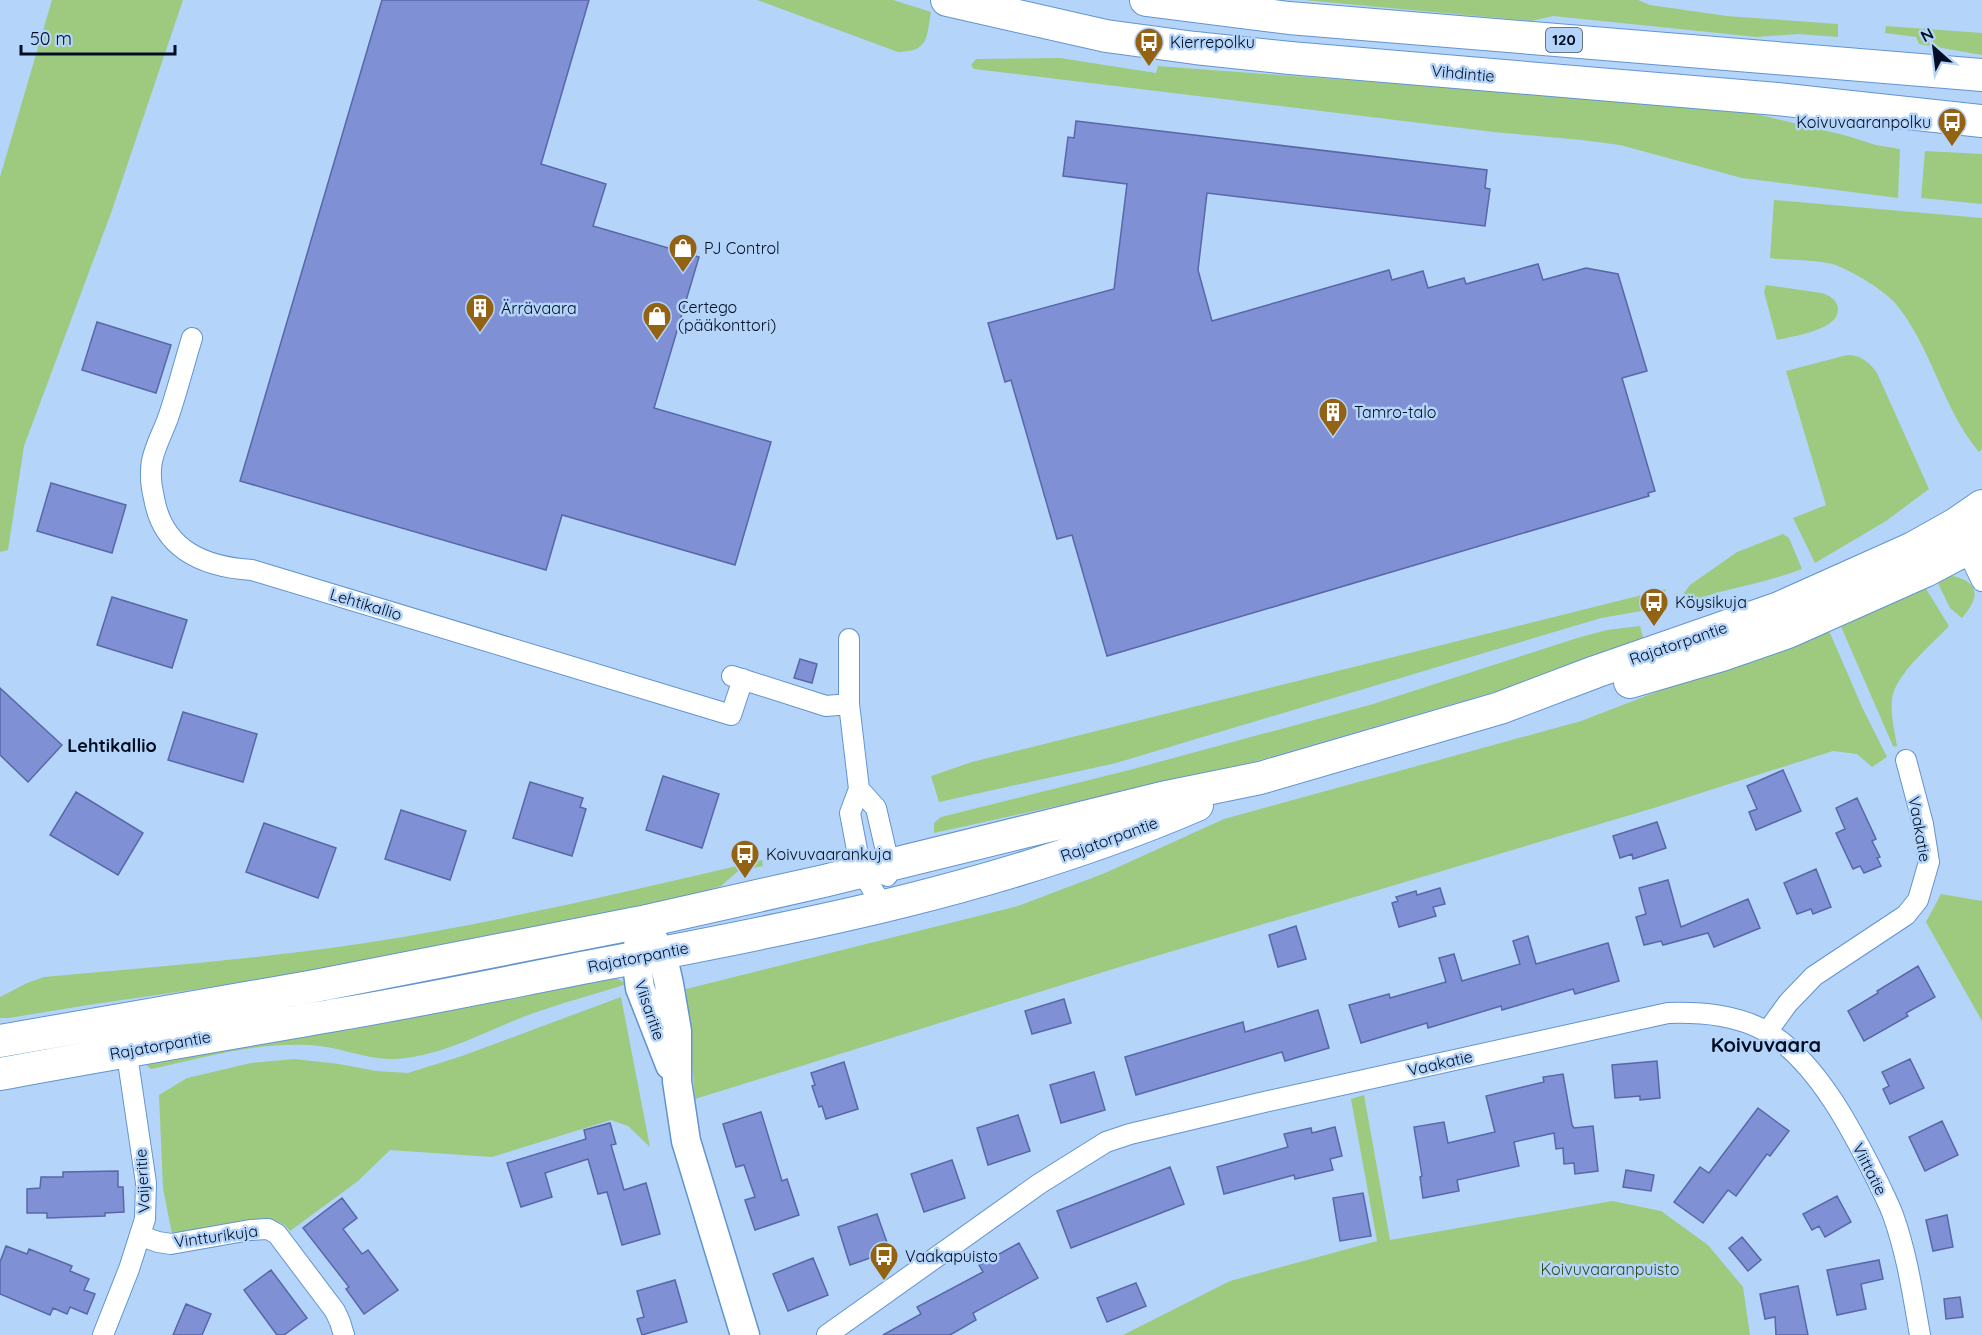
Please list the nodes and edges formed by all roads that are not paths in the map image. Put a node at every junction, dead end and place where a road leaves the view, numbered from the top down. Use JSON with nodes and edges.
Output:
{"nodes":[{"id":1,"x":947,"y":0,"type":"edge"},
{"id":2,"x":1146,"y":0,"type":"edge"},
{"id":3,"x":1982,"y":75,"type":"edge"},
{"id":4,"x":1982,"y":121,"type":"edge"},
{"id":5,"x":192,"y":338,"type":"dead end"},
{"id":6,"x":1982,"y":506,"type":"edge"},
{"id":7,"x":1968,"y":538,"type":"edge"},
{"id":8,"x":1982,"y":580,"type":"edge"},
{"id":9,"x":849,"y":639,"type":"dead end"},
{"id":10,"x":849,"y":704,"type":"junction"},
{"id":11,"x":1906,"y":760,"type":"dead end"},
{"id":12,"x":1260,"y":778,"type":"junction"},
{"id":13,"x":859,"y":789,"type":"junction"},
{"id":14,"x":875,"y":868,"type":"junction"},
{"id":15,"x":883,"y":906,"type":"junction"},
{"id":16,"x":642,"y":922,"type":"junction"},
{"id":17,"x":649,"y":956,"type":"junction"},
{"id":18,"x":120,"y":1020,"type":"junction"},
{"id":19,"x":1767,"y":1032,"type":"junction"},
{"id":20,"x":0,"y":1041,"type":"edge"},
{"id":21,"x":127,"y":1050,"type":"junction"},
{"id":22,"x":0,"y":1074,"type":"edge"},
{"id":23,"x":141,"y":1236,"type":"junction"},
{"id":24,"x":103,"y":1335,"type":"edge"},
{"id":25,"x":344,"y":1335,"type":"edge"},
{"id":26,"x":746,"y":1335,"type":"edge"},
{"id":27,"x":827,"y":1335,"type":"edge"},
{"id":28,"x":1920,"y":1335,"type":"edge"}],
"edges":[{"from":1,"to":4,"type":"main road","name":"Vihdintie"},
{"from":2,"to":3,"type":"main road","number":"120"},
{"from":5,"to":10,"type":"street","name":"Lehtikallio"},
{"from":6,"to":7,"type":"main road","name":"Rajatorpantie"},
{"from":7,"to":8,"type":"street"},
{"from":7,"to":12,"type":"main road","name":"Rajatorpantie"},
{"from":9,"to":10,"type":"street"},
{"from":10,"to":13,"type":"street"},
{"from":11,"to":19,"type":"street","name":"Vaakatie"},
{"from":12,"to":14,"type":"main road","name":"Rajatorpantie"},
{"from":12,"to":15,"type":"main road","name":"Rajatorpantie"},
{"from":13,"to":14,"type":"street"},
{"from":13,"to":14,"type":"street"},
{"from":14,"to":15,"type":"street"},
{"from":14,"to":15,"type":"street"},
{"from":14,"to":16,"type":"main road","name":"Rajatorpantie"},
{"from":15,"to":17,"type":"main road","name":"Rajatorpantie"},
{"from":16,"to":17,"type":"street","name":"Viisaritie"},
{"from":16,"to":18,"type":"main road","name":"Rajatorpantie"},
{"from":17,"to":21,"type":"main road","name":"Rajatorpantie"},
{"from":17,"to":26,"type":"street","name":"Viisaritie"},
{"from":18,"to":20,"type":"main road","name":"Rajatorpantie"},
{"from":18,"to":21,"type":"street","name":"Vaijeritie"},
{"from":19,"to":27,"type":"street","name":"Vaakatie"},
{"from":19,"to":28,"type":"street","name":"Viittatie"},
{"from":21,"to":22,"type":"main road","name":"Rajatorpantie"},
{"from":21,"to":23,"type":"street","name":"Vaijeritie"},
{"from":23,"to":24,"type":"street","name":"Vaijeritie"},
{"from":23,"to":25,"type":"street","name":"Vintturikuja"}]}
